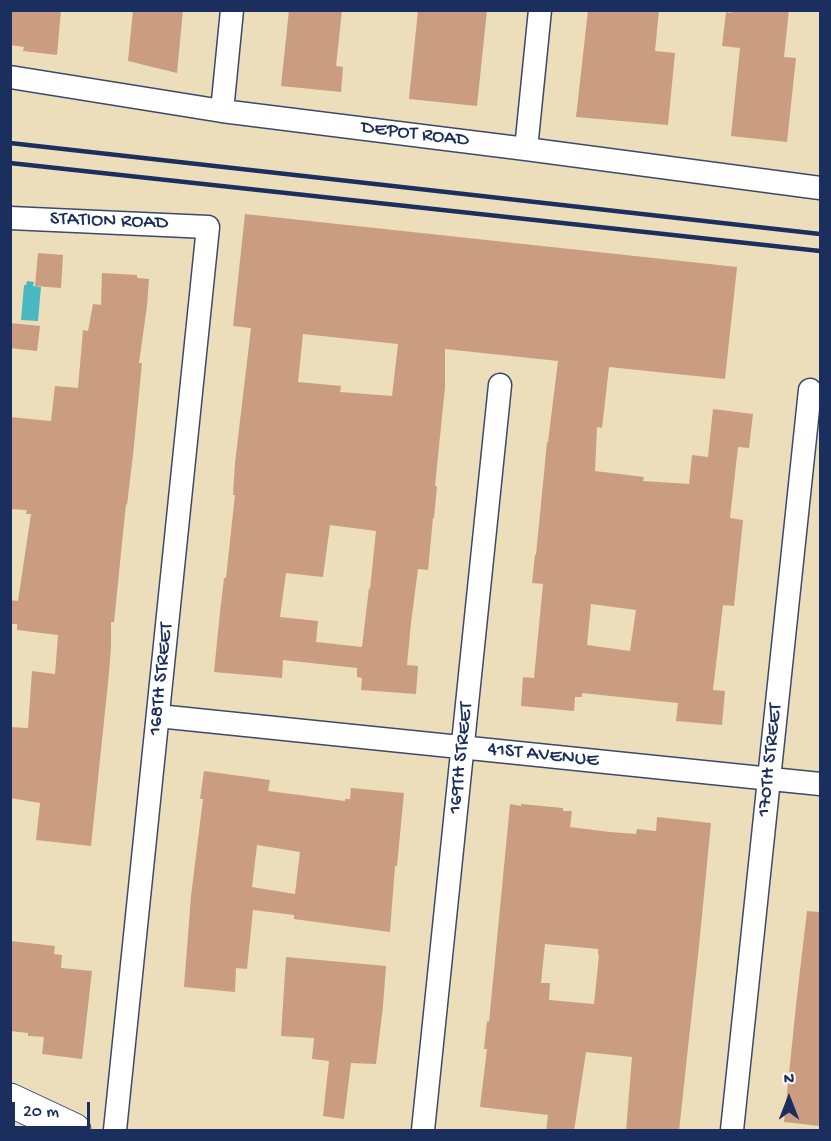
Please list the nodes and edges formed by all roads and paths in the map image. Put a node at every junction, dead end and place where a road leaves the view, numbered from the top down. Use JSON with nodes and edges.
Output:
{"nodes":[{"id":1,"x":232,"y":10,"type":"edge"},
{"id":2,"x":540,"y":10,"type":"edge"},
{"id":3,"x":10,"y":77,"type":"edge"},
{"id":4,"x":222,"y":111,"type":"junction"},
{"id":5,"x":526,"y":149,"type":"junction"},
{"id":6,"x":820,"y":188,"type":"edge"},
{"id":7,"x":10,"y":218,"type":"edge"},
{"id":8,"x":208,"y":227,"type":"joint"},
{"id":9,"x":500,"y":384,"type":"dead end"},
{"id":10,"x":810,"y":390,"type":"dead end"},
{"id":11,"x":158,"y":716,"type":"junction"},
{"id":12,"x":463,"y":747,"type":"junction"},
{"id":13,"x":768,"y":779,"type":"junction"},
{"id":14,"x":820,"y":784,"type":"edge"},
{"id":15,"x":10,"y":1100,"type":"edge"},
{"id":16,"x":74,"y":1131,"type":"edge"},
{"id":17,"x":115,"y":1131,"type":"edge"},
{"id":18,"x":423,"y":1131,"type":"edge"},
{"id":19,"x":732,"y":1131,"type":"edge"}],
"edges":[{"from":1,"to":4,"type":"street"},
{"from":2,"to":5,"type":"street"},
{"from":3,"to":4,"type":"street","name":"DEPOT ROAD"},
{"from":4,"to":5,"type":"street","name":"DEPOT ROAD"},
{"from":5,"to":6,"type":"street","name":"DEPOT ROAD"},
{"from":7,"to":8,"type":"street","name":"STATION ROAD"},
{"from":8,"to":11,"type":"street","name":"168TH STREET"},
{"from":9,"to":12,"type":"street","name":"169TH STREET"},
{"from":10,"to":13,"type":"street","name":"170TH STREET"},
{"from":11,"to":12,"type":"street","name":"41ST AVENUE"},
{"from":11,"to":17,"type":"street","name":"168TH STREET"},
{"from":12,"to":13,"type":"street","name":"41ST AVENUE"},
{"from":12,"to":18,"type":"street","name":"169TH STREET"},
{"from":13,"to":14,"type":"street","name":"41ST AVENUE"},
{"from":13,"to":19,"type":"street","name":"170TH STREET"},
{"from":15,"to":16,"type":"main road"}]}
